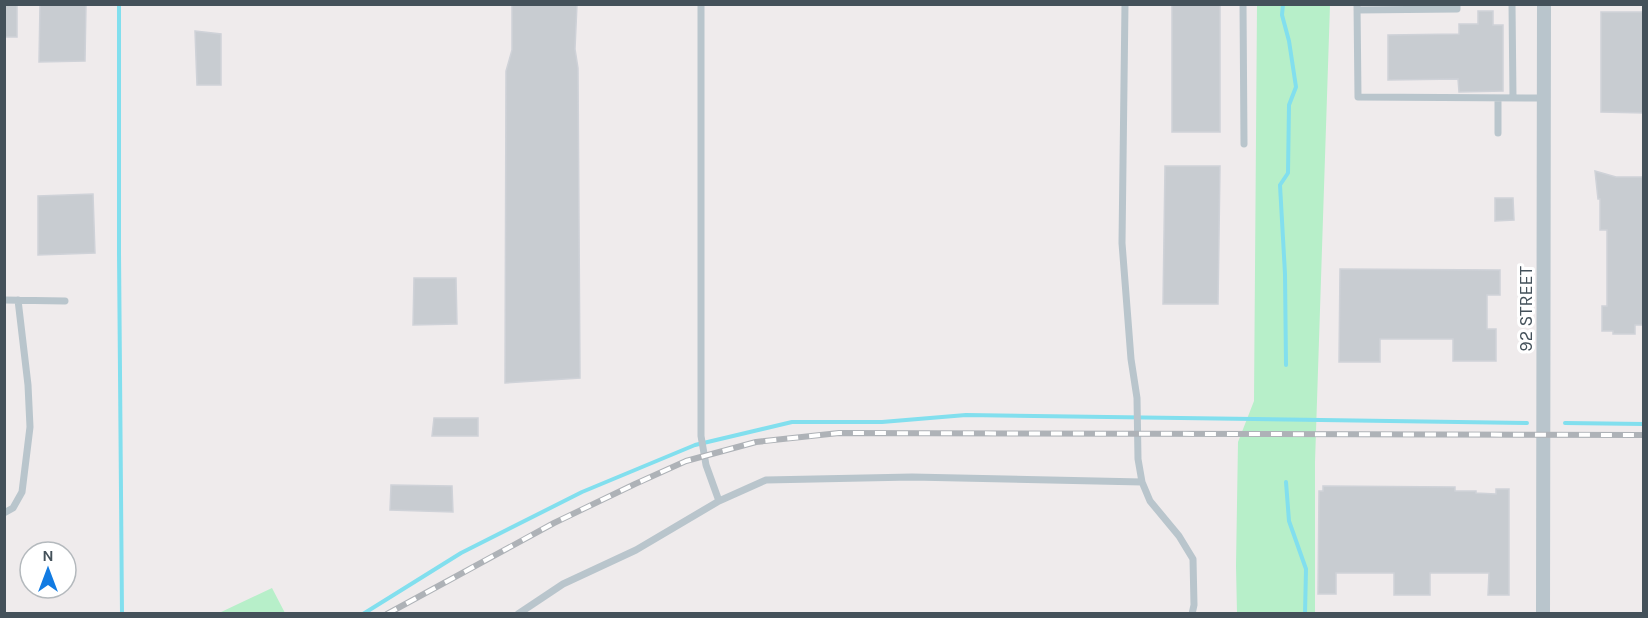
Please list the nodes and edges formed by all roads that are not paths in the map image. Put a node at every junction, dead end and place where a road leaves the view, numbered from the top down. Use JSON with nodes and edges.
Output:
{"nodes":[{"id":1,"x":701,"y":4,"type":"edge"},
{"id":2,"x":1125,"y":4,"type":"edge"},
{"id":3,"x":1243,"y":4,"type":"edge"},
{"id":4,"x":1457,"y":4,"type":"edge"},
{"id":5,"x":1512,"y":4,"type":"edge"},
{"id":6,"x":1544,"y":4,"type":"edge"},
{"id":7,"x":1357,"y":7,"type":"edge"},
{"id":8,"x":1498,"y":98,"type":"junction"},
{"id":9,"x":1513,"y":98,"type":"junction"},
{"id":10,"x":1545,"y":98,"type":"junction"},
{"id":11,"x":1498,"y":133,"type":"dead end"},
{"id":12,"x":1244,"y":144,"type":"dead end"},
{"id":13,"x":4,"y":300,"type":"edge"},
{"id":14,"x":18,"y":300,"type":"junction"},
{"id":15,"x":65,"y":301,"type":"dead end"},
{"id":16,"x":1142,"y":482,"type":"junction"},
{"id":17,"x":719,"y":501,"type":"junction"},
{"id":18,"x":4,"y":513,"type":"edge"},
{"id":19,"x":518,"y":614,"type":"edge"},
{"id":20,"x":1192,"y":614,"type":"edge"},
{"id":21,"x":1543,"y":614,"type":"edge"}],
"edges":[{"from":1,"to":17,"type":"lane"},
{"from":2,"to":16,"type":"lane"},
{"from":3,"to":12,"type":"lane"},
{"from":4,"to":7,"type":"lane"},
{"from":5,"to":9,"type":"lane"},
{"from":6,"to":10,"type":"street","name":"92 STREET"},
{"from":7,"to":8,"type":"lane"},
{"from":8,"to":9,"type":"lane"},
{"from":8,"to":11,"type":"lane"},
{"from":9,"to":10,"type":"lane"},
{"from":10,"to":21,"type":"street","name":"92 STREET"},
{"from":13,"to":14,"type":"lane"},
{"from":14,"to":15,"type":"lane"},
{"from":14,"to":18,"type":"lane"},
{"from":16,"to":17,"type":"lane"},
{"from":16,"to":20,"type":"lane"},
{"from":17,"to":19,"type":"lane"}]}
